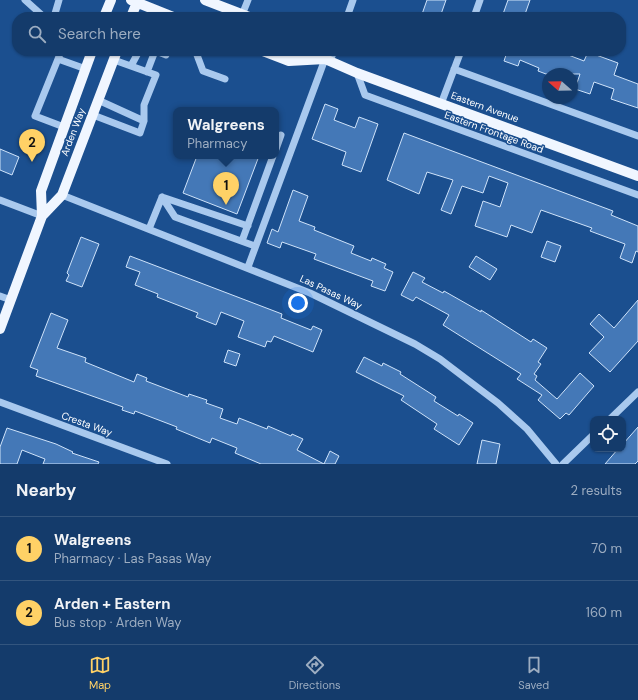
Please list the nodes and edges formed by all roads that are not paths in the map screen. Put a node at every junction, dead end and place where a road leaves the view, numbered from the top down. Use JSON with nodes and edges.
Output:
{"nodes":[{"id":1,"x":24,"y":0,"type":"edge"},
{"id":2,"x":59,"y":0,"type":"edge"},
{"id":3,"x":110,"y":0,"type":"edge"},
{"id":4,"x":248,"y":0,"type":"edge"},
{"id":5,"x":353,"y":0,"type":"edge"},
{"id":6,"x":480,"y":0,"type":"edge"},
{"id":7,"x":135,"y":1,"type":"edge"},
{"id":8,"x":209,"y":1,"type":"edge"},
{"id":9,"x":38,"y":12,"type":"edge"},
{"id":10,"x":55,"y":12,"type":"edge"},
{"id":11,"x":106,"y":12,"type":"edge"},
{"id":12,"x":132,"y":12,"type":"edge"},
{"id":13,"x":161,"y":12,"type":"edge"},
{"id":14,"x":235,"y":12,"type":"edge"},
{"id":15,"x":246,"y":12,"type":"edge"},
{"id":16,"x":349,"y":12,"type":"edge"},
{"id":17,"x":476,"y":12,"type":"edge"},
{"id":18,"x":59,"y":56,"type":"edge"},
{"id":19,"x":90,"y":56,"type":"edge"},
{"id":20,"x":116,"y":56,"type":"edge"},
{"id":21,"x":117,"y":56,"type":"edge"},
{"id":22,"x":136,"y":56,"type":"edge"},
{"id":23,"x":153,"y":56,"type":"edge"},
{"id":24,"x":197,"y":56,"type":"edge"},
{"id":25,"x":276,"y":56,"type":"edge"},
{"id":26,"x":322,"y":56,"type":"edge"},
{"id":27,"x":331,"y":56,"type":"edge"},
{"id":28,"x":459,"y":56,"type":"edge"},
{"id":29,"x":58,"y":59,"type":"junction"},
{"id":30,"x":328,"y":60,"type":"junction"},
{"id":31,"x":131,"y":66,"type":"junction"},
{"id":32,"x":86,"y":69,"type":"junction"},
{"id":33,"x":454,"y":69,"type":"junction"},
{"id":34,"x":147,"y":72,"type":"junction"},
{"id":35,"x":357,"y":73,"type":"junction"},
{"id":36,"x":225,"y":79,"type":"dead end"},
{"id":37,"x":98,"y":100,"type":"junction"},
{"id":38,"x":441,"y":104,"type":"junction"},
{"id":39,"x":93,"y":115,"type":"junction"},
{"id":40,"x":144,"y":121,"type":"junction"},
{"id":41,"x":64,"y":127,"type":"junction"},
{"id":42,"x":281,"y":135,"type":"dead end"},
{"id":43,"x":638,"y":136,"type":"edge"},
{"id":44,"x":279,"y":141,"type":"edge"},
{"id":45,"x":272,"y":159,"type":"edge"},
{"id":46,"x":638,"y":176,"type":"edge"},
{"id":47,"x":62,"y":195,"type":"junction"},
{"id":48,"x":638,"y":195,"type":"edge"},
{"id":49,"x":162,"y":197,"type":"junction"},
{"id":50,"x":0,"y":200,"type":"edge"},
{"id":51,"x":42,"y":216,"type":"junction"},
{"id":52,"x":248,"y":226,"type":"junction"},
{"id":53,"x":149,"y":229,"type":"junction"},
{"id":54,"x":242,"y":241,"type":"junction"},
{"id":55,"x":255,"y":246,"type":"junction"},
{"id":56,"x":248,"y":267,"type":"junction"},
{"id":57,"x":0,"y":296,"type":"edge"},
{"id":58,"x":11,"y":300,"type":"junction"},
{"id":59,"x":0,"y":329,"type":"edge"},
{"id":60,"x":638,"y":392,"type":"edge"},
{"id":61,"x":0,"y":402,"type":"edge"},
{"id":62,"x":613,"y":416,"type":"edge"},
{"id":63,"x":590,"y":438,"type":"edge"},
{"id":64,"x":167,"y":464,"type":"edge"},
{"id":65,"x":556,"y":464,"type":"edge"},
{"id":66,"x":563,"y":464,"type":"edge"}],
"edges":[{"from":1,"to":9,"type":"street"},
{"from":2,"to":10,"type":"street"},
{"from":3,"to":11,"type":"main road"},
{"from":4,"to":15,"type":"street"},
{"from":5,"to":16,"type":"street"},
{"from":6,"to":17,"type":"street"},
{"from":7,"to":12,"type":"main road"},
{"from":7,"to":13,"type":"main road"},
{"from":8,"to":14,"type":"main road"},
{"from":18,"to":29,"type":"street"},
{"from":19,"to":32,"type":"main road","name":"Arden Way"},
{"from":20,"to":37,"type":"main road","name":"Arden Way"},
{"from":21,"to":31,"type":"street"},
{"from":22,"to":31,"type":"street"},
{"from":23,"to":34,"type":"street"},
{"from":24,"to":36,"type":"street"},
{"from":25,"to":30,"type":"main road","name":"Eastern Avenue"},
{"from":26,"to":30,"type":"main road","name":"Eastern Avenue"},
{"from":27,"to":30,"type":"street"},
{"from":28,"to":33,"type":"street"},
{"from":29,"to":32,"type":"street"},
{"from":29,"to":41,"type":"street"},
{"from":30,"to":35,"type":"main road","name":"Eastern Avenue"},
{"from":30,"to":55,"type":"street"},
{"from":31,"to":34,"type":"street"},
{"from":32,"to":41,"type":"main road","name":"Arden Way"},
{"from":33,"to":38,"type":"street"},
{"from":33,"to":43,"type":"street"},
{"from":34,"to":40,"type":"street"},
{"from":35,"to":38,"type":"main road","name":"Eastern Avenue"},
{"from":35,"to":48,"type":"street","name":"Eastern Frontage Road"},
{"from":37,"to":39,"type":"main road","name":"Arden Way"},
{"from":37,"to":40,"type":"street"},
{"from":38,"to":46,"type":"main road","name":"Eastern Avenue"},
{"from":39,"to":40,"type":"street"},
{"from":39,"to":47,"type":"main road","name":"Arden Way"},
{"from":41,"to":51,"type":"main road","name":"Arden Way"},
{"from":42,"to":44,"type":"street"},
{"from":45,"to":52,"type":"street"},
{"from":47,"to":51,"type":"main road","name":"Arden Way"},
{"from":47,"to":53,"type":"street","name":"Las Pasas Way"},
{"from":49,"to":52,"type":"street"},
{"from":49,"to":53,"type":"street"},
{"from":49,"to":54,"type":"street"},
{"from":50,"to":51,"type":"street"},
{"from":51,"to":58,"type":"main road","name":"Arden Way"},
{"from":52,"to":54,"type":"street"},
{"from":53,"to":56,"type":"street","name":"Las Pasas Way"},
{"from":54,"to":55,"type":"street"},
{"from":55,"to":56,"type":"street"},
{"from":56,"to":65,"type":"street","name":"Las Pasas Way"},
{"from":57,"to":58,"type":"street"},
{"from":58,"to":59,"type":"main road","name":"Arden Way"},
{"from":60,"to":62,"type":"street"},
{"from":61,"to":64,"type":"street","name":"Cresta Way"},
{"from":63,"to":66,"type":"street"}]}
